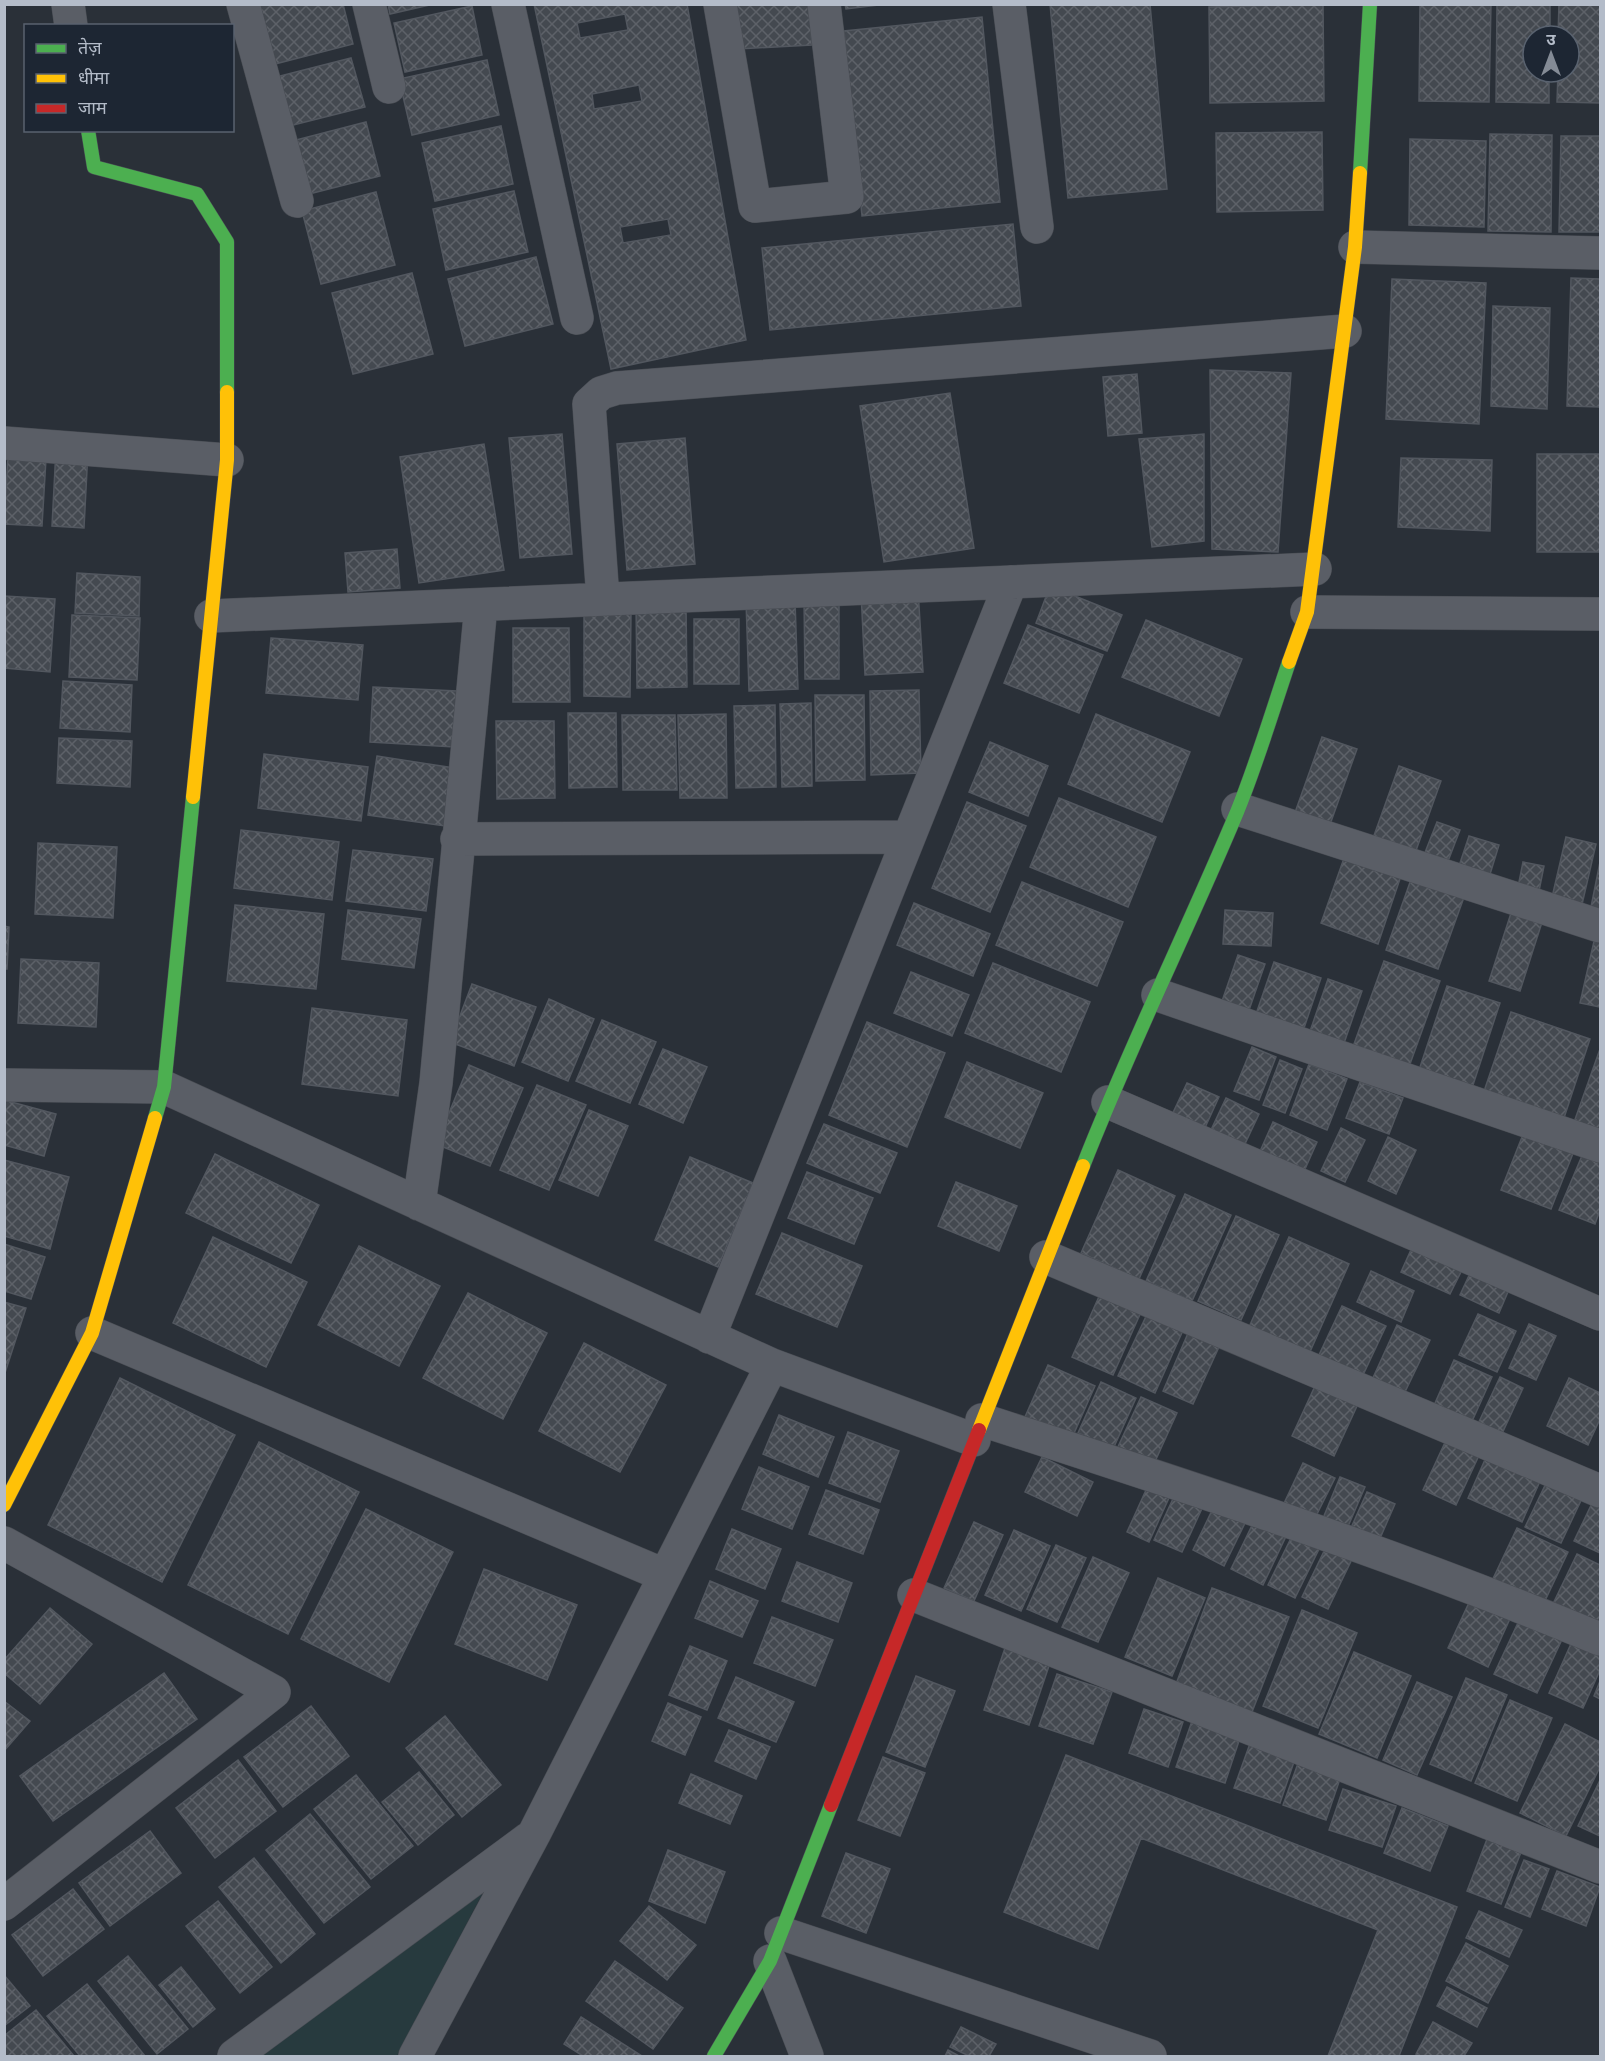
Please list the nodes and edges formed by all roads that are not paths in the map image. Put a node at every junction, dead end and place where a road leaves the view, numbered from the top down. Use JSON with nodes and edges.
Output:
{"nodes":[{"id":1,"x":68,"y":4,"type":"edge"},
{"id":2,"x":243,"y":4,"type":"edge"},
{"id":3,"x":369,"y":4,"type":"edge"},
{"id":4,"x":508,"y":4,"type":"edge"},
{"id":5,"x":720,"y":4,"type":"edge"},
{"id":6,"x":824,"y":4,"type":"edge"},
{"id":7,"x":1009,"y":4,"type":"edge"},
{"id":8,"x":1370,"y":4,"type":"edge"},
{"id":9,"x":71,"y":24,"type":"edge"},
{"id":10,"x":388,"y":87,"type":"dead end"},
{"id":11,"x":88,"y":132,"type":"edge"},
{"id":12,"x":297,"y":201,"type":"dead end"},
{"id":13,"x":1037,"y":226,"type":"dead end"},
{"id":14,"x":1355,"y":247,"type":"junction"},
{"id":15,"x":1600,"y":253,"type":"edge"},
{"id":16,"x":578,"y":318,"type":"dead end"},
{"id":17,"x":1345,"y":332,"type":"junction"},
{"id":18,"x":4,"y":443,"type":"edge"},
{"id":19,"x":227,"y":460,"type":"junction"},
{"id":20,"x":1315,"y":569,"type":"junction"},
{"id":21,"x":1011,"y":582,"type":"junction"},
{"id":22,"x":603,"y":599,"type":"junction"},
{"id":23,"x":481,"y":605,"type":"junction"},
{"id":24,"x":1307,"y":612,"type":"junction"},
{"id":25,"x":1600,"y":614,"type":"edge"},
{"id":26,"x":211,"y":616,"type":"junction"},
{"id":27,"x":1238,"y":809,"type":"junction"},
{"id":28,"x":909,"y":837,"type":"junction"},
{"id":29,"x":457,"y":839,"type":"junction"},
{"id":30,"x":1600,"y":926,"type":"edge"},
{"id":31,"x":1158,"y":995,"type":"junction"},
{"id":32,"x":4,"y":1085,"type":"edge"},
{"id":33,"x":164,"y":1087,"type":"junction"},
{"id":34,"x":1108,"y":1102,"type":"junction"},
{"id":35,"x":1600,"y":1146,"type":"edge"},
{"id":36,"x":419,"y":1204,"type":"junction"},
{"id":37,"x":1046,"y":1257,"type":"junction"},
{"id":38,"x":1600,"y":1314,"type":"edge"},
{"id":39,"x":92,"y":1334,"type":"junction"},
{"id":40,"x":709,"y":1337,"type":"junction"},
{"id":41,"x":772,"y":1365,"type":"junction"},
{"id":42,"x":978,"y":1430,"type":"junction"},
{"id":43,"x":1600,"y":1491,"type":"edge"},
{"id":44,"x":4,"y":1505,"type":"edge"},
{"id":45,"x":4,"y":1543,"type":"edge"},
{"id":46,"x":664,"y":1575,"type":"junction"},
{"id":47,"x":914,"y":1595,"type":"junction"},
{"id":48,"x":1600,"y":1639,"type":"edge"},
{"id":49,"x":534,"y":1834,"type":"junction"},
{"id":50,"x":1600,"y":1867,"type":"edge"},
{"id":51,"x":4,"y":1904,"type":"edge"},
{"id":52,"x":776,"y":1947,"type":"junction"},
{"id":53,"x":234,"y":2056,"type":"edge"},
{"id":54,"x":415,"y":2056,"type":"edge"},
{"id":55,"x":714,"y":2056,"type":"edge"},
{"id":56,"x":807,"y":2056,"type":"edge"},
{"id":57,"x":1150,"y":2056,"type":"edge"}],
"edges":[{"from":1,"to":9,"type":"street"},
{"from":2,"to":12,"type":"street"},
{"from":3,"to":10,"type":"street"},
{"from":4,"to":16,"type":"street"},
{"from":5,"to":6,"type":"street"},
{"from":7,"to":13,"type":"street"},
{"from":8,"to":14,"type":"street"},
{"from":11,"to":19,"type":"street"},
{"from":14,"to":15,"type":"street"},
{"from":14,"to":17,"type":"street"},
{"from":17,"to":20,"type":"street"},
{"from":17,"to":22,"type":"street"},
{"from":18,"to":19,"type":"street"},
{"from":19,"to":26,"type":"street"},
{"from":20,"to":21,"type":"street"},
{"from":20,"to":24,"type":"street"},
{"from":21,"to":22,"type":"street"},
{"from":21,"to":28,"type":"street"},
{"from":22,"to":23,"type":"street"},
{"from":23,"to":26,"type":"street"},
{"from":23,"to":29,"type":"street"},
{"from":24,"to":25,"type":"street"},
{"from":24,"to":27,"type":"street"},
{"from":26,"to":33,"type":"street"},
{"from":27,"to":30,"type":"street"},
{"from":27,"to":31,"type":"street"},
{"from":28,"to":29,"type":"street"},
{"from":28,"to":40,"type":"street"},
{"from":29,"to":36,"type":"street"},
{"from":31,"to":34,"type":"street"},
{"from":31,"to":35,"type":"street"},
{"from":32,"to":33,"type":"street"},
{"from":33,"to":36,"type":"street"},
{"from":33,"to":39,"type":"street"},
{"from":34,"to":37,"type":"street"},
{"from":34,"to":38,"type":"street"},
{"from":36,"to":40,"type":"street"},
{"from":37,"to":42,"type":"street"},
{"from":37,"to":43,"type":"street"},
{"from":39,"to":44,"type":"street"},
{"from":39,"to":46,"type":"street"},
{"from":40,"to":41,"type":"street"},
{"from":41,"to":42,"type":"street"},
{"from":41,"to":46,"type":"street"},
{"from":42,"to":47,"type":"street"},
{"from":42,"to":48,"type":"street"},
{"from":45,"to":51,"type":"street"},
{"from":46,"to":49,"type":"street"},
{"from":47,"to":50,"type":"street"},
{"from":47,"to":52,"type":"street"},
{"from":49,"to":53,"type":"street"},
{"from":49,"to":54,"type":"street"},
{"from":52,"to":55,"type":"street"},
{"from":52,"to":56,"type":"street"},
{"from":52,"to":57,"type":"street"}]}
